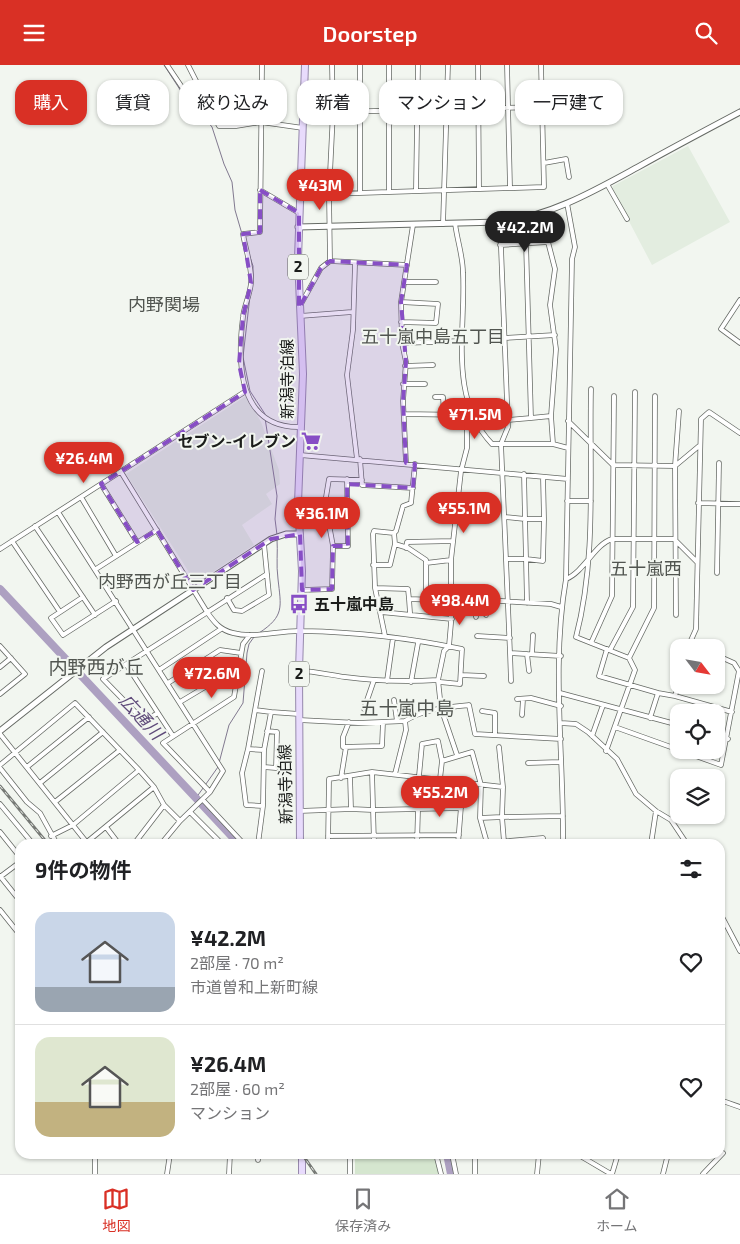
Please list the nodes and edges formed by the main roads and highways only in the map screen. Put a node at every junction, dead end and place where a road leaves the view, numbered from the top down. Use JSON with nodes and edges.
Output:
{"nodes":[{"id":1,"x":305,"y":65,"type":"edge"},
{"id":2,"x":300,"y":839,"type":"edge"},
{"id":3,"x":302,"y":1159,"type":"edge"},
{"id":4,"x":302,"y":1174,"type":"edge"}],
"edges":[{"from":1,"to":2,"type":"main road","name":"新潟寺泊線","number":"2"},
{"from":3,"to":4,"type":"main road"}]}
